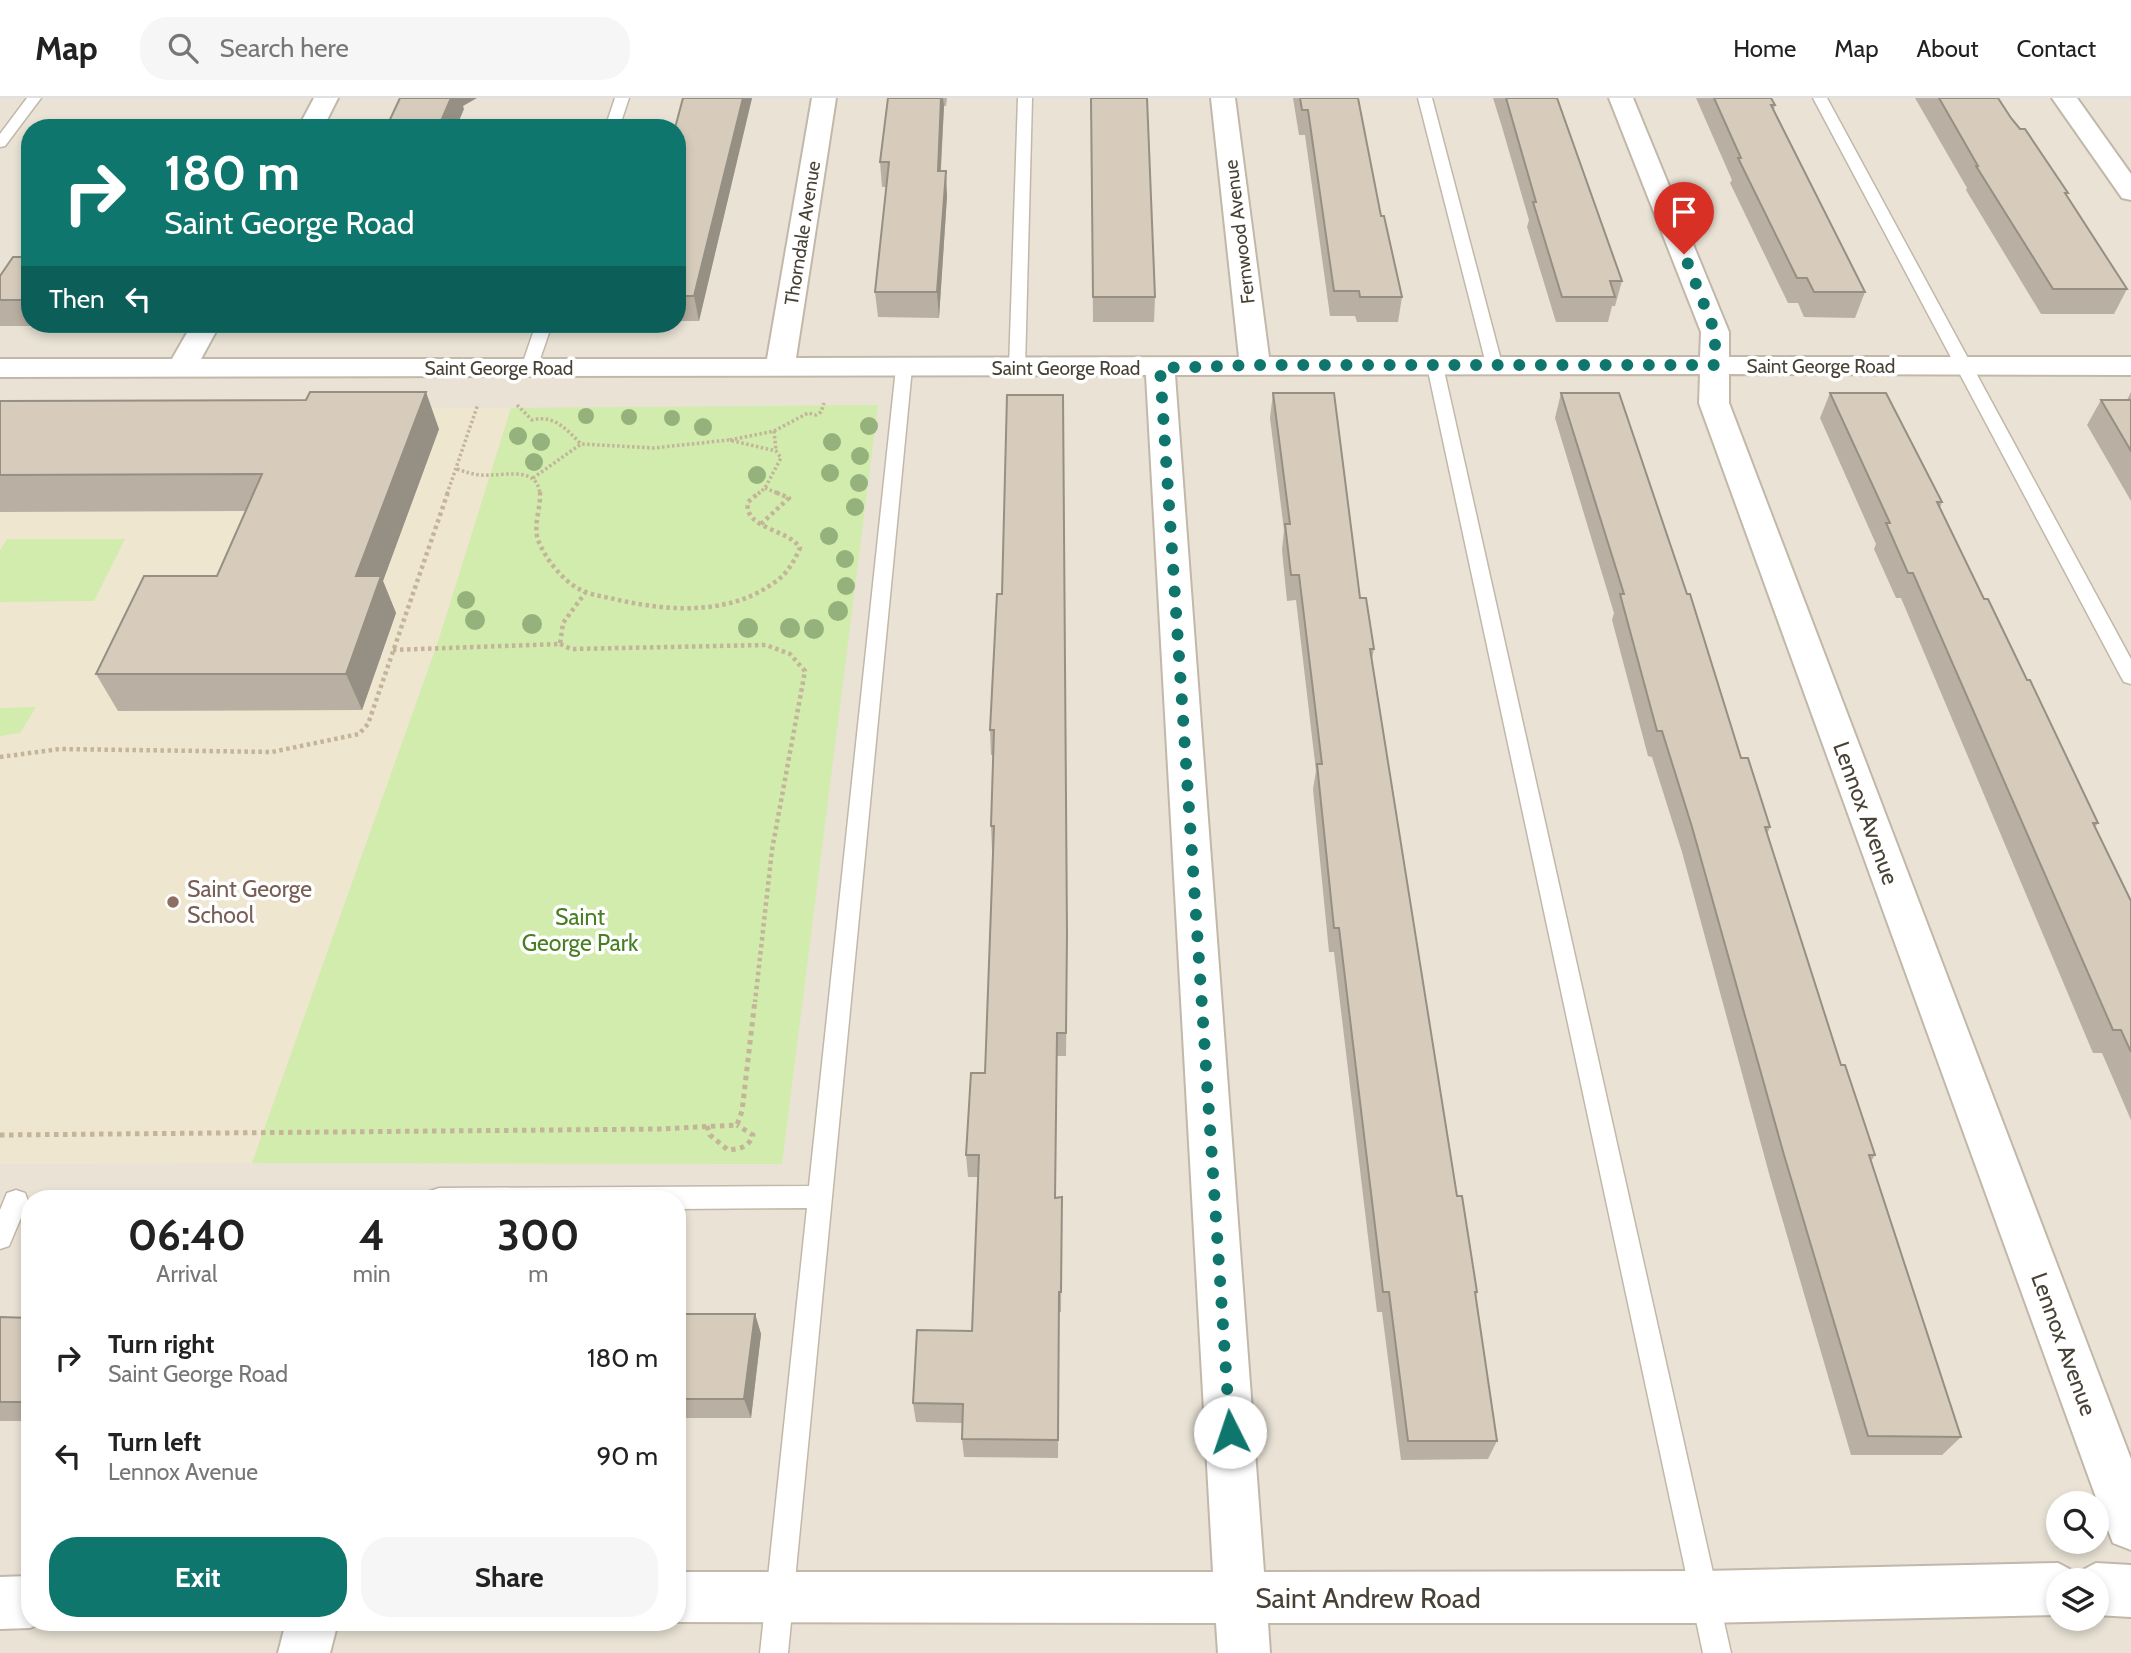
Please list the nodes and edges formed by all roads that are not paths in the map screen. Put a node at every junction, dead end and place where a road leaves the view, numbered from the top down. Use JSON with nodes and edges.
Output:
{"nodes":[{"id":1,"x":34,"y":98,"type":"edge"},
{"id":2,"x":326,"y":98,"type":"edge"},
{"id":3,"x":622,"y":98,"type":"edge"},
{"id":4,"x":824,"y":98,"type":"edge"},
{"id":5,"x":1026,"y":98,"type":"edge"},
{"id":6,"x":1223,"y":98,"type":"edge"},
{"id":7,"x":1425,"y":98,"type":"edge"},
{"id":8,"x":1621,"y":98,"type":"edge"},
{"id":9,"x":1820,"y":98,"type":"edge"},
{"id":10,"x":2064,"y":98,"type":"edge"},
{"id":11,"x":315,"y":119,"type":"edge"},
{"id":12,"x":615,"y":119,"type":"edge"},
{"id":13,"x":0,"y":143,"type":"edge"},
{"id":14,"x":2131,"y":192,"type":"edge"},
{"id":15,"x":201,"y":333,"type":"edge"},
{"id":16,"x":541,"y":333,"type":"edge"},
{"id":17,"x":1255,"y":365,"type":"junction"},
{"id":18,"x":1494,"y":365,"type":"junction"},
{"id":19,"x":1715,"y":365,"type":"junction"},
{"id":20,"x":1435,"y":366,"type":"junction"},
{"id":21,"x":1963,"y":366,"type":"junction"},
{"id":22,"x":2131,"y":366,"type":"edge"},
{"id":23,"x":780,"y":367,"type":"junction"},
{"id":24,"x":0,"y":368,"type":"edge"},
{"id":25,"x":183,"y":368,"type":"junction"},
{"id":26,"x":529,"y":368,"type":"junction"},
{"id":27,"x":904,"y":368,"type":"junction"},
{"id":28,"x":1017,"y":368,"type":"junction"},
{"id":29,"x":1160,"y":368,"type":"junction"},
{"id":30,"x":2131,"y":677,"type":"edge"},
{"id":31,"x":820,"y":1197,"type":"junction"},
{"id":32,"x":686,"y":1198,"type":"edge"},
{"id":33,"x":15,"y":1201,"type":"edge"},
{"id":34,"x":0,"y":1238,"type":"edge"},
{"id":35,"x":2131,"y":1525,"type":"edge"},
{"id":36,"x":2046,"y":1589,"type":"edge"},
{"id":37,"x":2109,"y":1590,"type":"edge"},
{"id":38,"x":2131,"y":1591,"type":"edge"},
{"id":39,"x":1704,"y":1597,"type":"junction"},
{"id":40,"x":686,"y":1598,"type":"edge"},
{"id":41,"x":780,"y":1599,"type":"junction"},
{"id":42,"x":1240,"y":1599,"type":"junction"},
{"id":43,"x":21,"y":1602,"type":"edge"},
{"id":44,"x":0,"y":1603,"type":"edge"},
{"id":45,"x":310,"y":1631,"type":"edge"},
{"id":46,"x":304,"y":1653,"type":"edge"},
{"id":47,"x":774,"y":1653,"type":"edge"},
{"id":48,"x":1244,"y":1653,"type":"edge"},
{"id":49,"x":1717,"y":1653,"type":"edge"}],
"edges":[{"from":1,"to":13,"type":"lane"},
{"from":2,"to":11,"type":"street"},
{"from":3,"to":12,"type":"lane"},
{"from":4,"to":23,"type":"street","name":"Thorndale Avenue"},
{"from":5,"to":28,"type":"lane"},
{"from":6,"to":17,"type":"street","name":"Fernwood Avenue"},
{"from":7,"to":18,"type":"lane"},
{"from":8,"to":19,"type":"street","name":"Lennox Avenue"},
{"from":9,"to":21,"type":"lane"},
{"from":10,"to":14,"type":"street"},
{"from":15,"to":25,"type":"street"},
{"from":16,"to":26,"type":"lane"},
{"from":17,"to":20,"type":"street","name":"Saint George Road"},
{"from":17,"to":29,"type":"street","name":"Saint George Road"},
{"from":18,"to":19,"type":"street","name":"Saint George Road"},
{"from":18,"to":20,"type":"street","name":"Saint George Road"},
{"from":19,"to":21,"type":"street","name":"Saint George Road"},
{"from":19,"to":35,"type":"street","name":"Lennox Avenue"},
{"from":20,"to":39,"type":"lane"},
{"from":21,"to":22,"type":"street","name":"Saint George Road"},
{"from":21,"to":30,"type":"lane"},
{"from":23,"to":26,"type":"street","name":"Saint George Road"},
{"from":23,"to":27,"type":"street","name":"Saint George Road"},
{"from":24,"to":25,"type":"street","name":"Saint George Road"},
{"from":25,"to":26,"type":"street","name":"Saint George Road"},
{"from":27,"to":28,"type":"street","name":"Saint George Road"},
{"from":27,"to":31,"type":"lane"},
{"from":28,"to":29,"type":"street","name":"Saint George Road"},
{"from":29,"to":42,"type":"street"},
{"from":31,"to":32,"type":"lane"},
{"from":31,"to":41,"type":"lane"},
{"from":33,"to":34,"type":"lane"},
{"from":36,"to":39,"type":"street","name":"Saint Andrew Road"},
{"from":37,"to":38,"type":"street"},
{"from":39,"to":42,"type":"street","name":"Saint Andrew Road"},
{"from":39,"to":49,"type":"lane"},
{"from":40,"to":41,"type":"street","name":"Saint Andrew Road"},
{"from":41,"to":42,"type":"street","name":"Saint Andrew Road"},
{"from":41,"to":47,"type":"lane"},
{"from":42,"to":48,"type":"street"},
{"from":43,"to":44,"type":"street"},
{"from":45,"to":46,"type":"street"}]}
